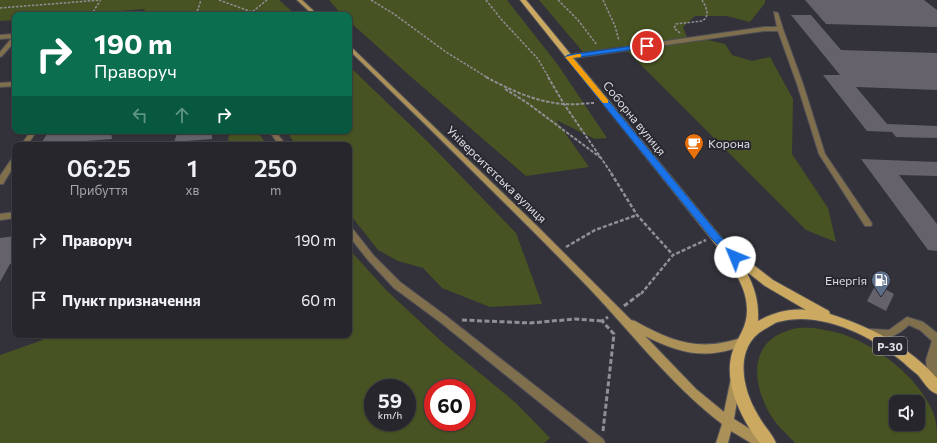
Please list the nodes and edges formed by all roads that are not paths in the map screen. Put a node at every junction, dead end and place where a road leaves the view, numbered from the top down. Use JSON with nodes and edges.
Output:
{"nodes":[{"id":1,"x":299,"y":0,"type":"edge"},
{"id":2,"x":523,"y":0,"type":"edge"},
{"id":3,"x":313,"y":12,"type":"edge"},
{"id":4,"x":776,"y":13,"type":"dead end"},
{"id":5,"x":780,"y":29,"type":"junction"},
{"id":6,"x":0,"y":37,"type":"edge"},
{"id":7,"x":12,"y":37,"type":"edge"},
{"id":8,"x":12,"y":41,"type":"edge"},
{"id":9,"x":352,"y":50,"type":"edge"},
{"id":10,"x":0,"y":55,"type":"edge"},
{"id":11,"x":568,"y":57,"type":"junction"},
{"id":12,"x":12,"y":84,"type":"edge"},
{"id":13,"x":0,"y":85,"type":"edge"},
{"id":14,"x":274,"y":134,"type":"edge"},
{"id":15,"x":281,"y":142,"type":"edge"},
{"id":16,"x":12,"y":168,"type":"edge"},
{"id":17,"x":0,"y":182,"type":"edge"},
{"id":18,"x":12,"y":215,"type":"edge"},
{"id":19,"x":0,"y":217,"type":"edge"},
{"id":20,"x":868,"y":224,"type":"dead end"},
{"id":21,"x":352,"y":234,"type":"edge"},
{"id":22,"x":728,"y":252,"type":"junction"},
{"id":23,"x":832,"y":318,"type":"junction"},
{"id":24,"x":626,"y":320,"type":"junction"},
{"id":25,"x":867,"y":332,"type":"junction"},
{"id":26,"x":746,"y":337,"type":"junction"},
{"id":27,"x":736,"y":368,"type":"junction"},
{"id":28,"x":936,"y":387,"type":"edge"},
{"id":29,"x":728,"y":423,"type":"junction"},
{"id":30,"x":601,"y":439,"type":"edge"},
{"id":31,"x":722,"y":443,"type":"edge"},
{"id":32,"x":762,"y":443,"type":"edge"},
{"id":33,"x":769,"y":443,"type":"edge"}],
"edges":[{"from":1,"to":3,"type":"main road"},
{"from":2,"to":11,"type":"main road","name":"Соборна вулиця"},
{"from":4,"to":5,"type":"lane"},
{"from":5,"to":11,"type":"lane"},
{"from":5,"to":20,"type":"lane"},
{"from":6,"to":7,"type":"lane"},
{"from":8,"to":10,"type":"lane"},
{"from":9,"to":24,"type":"main road","name":"Університетська вулиця","number":"Р-30"},
{"from":11,"to":22,"type":"main road","name":"Соборна вулиця"},
{"from":12,"to":13,"type":"lane"},
{"from":14,"to":15,"type":"lane"},
{"from":16,"to":17,"type":"lane"},
{"from":18,"to":19,"type":"lane"},
{"from":21,"to":30,"type":"lane"},
{"from":22,"to":23,"type":"main road","name":"Соборна вулиця"},
{"from":22,"to":26,"type":"main road","name":"Соборна вулиця"},
{"from":23,"to":25,"type":"main road","number":"Р-30"},
{"from":23,"to":26,"type":"main road","number":"Р-30"},
{"from":24,"to":26,"type":"main road","name":"Університетська вулиця","number":"Р-30"},
{"from":24,"to":29,"type":"main road","name":"Університетська вулиця","number":"Р-30"},
{"from":25,"to":28,"type":"main road","number":"Р-30"},
{"from":25,"to":28,"type":"lane"},
{"from":26,"to":27,"type":"main road","name":"Соборна вулиця"},
{"from":27,"to":29,"type":"main road"},
{"from":27,"to":33,"type":"main road"},
{"from":29,"to":31,"type":"main road"},
{"from":29,"to":32,"type":"main road","name":"Університетська вулиця","number":"Р-30"}]}
